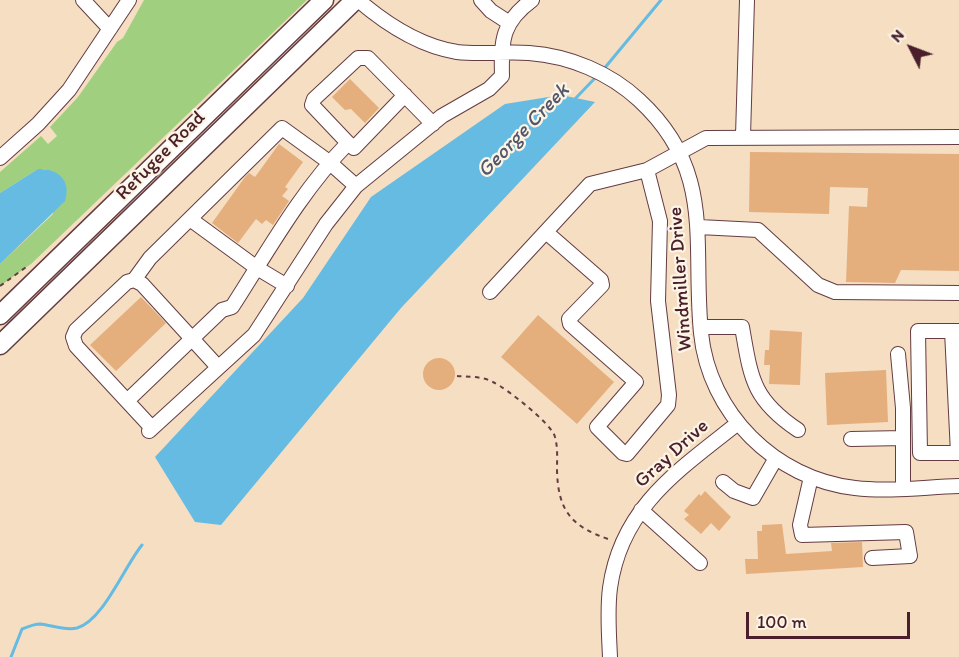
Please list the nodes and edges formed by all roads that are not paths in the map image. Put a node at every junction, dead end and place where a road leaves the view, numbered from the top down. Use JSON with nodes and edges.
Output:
{"nodes":[{"id":1,"x":83,"y":0,"type":"edge"},
{"id":2,"x":129,"y":0,"type":"edge"},
{"id":3,"x":324,"y":0,"type":"edge"},
{"id":4,"x":356,"y":0,"type":"edge"},
{"id":5,"x":481,"y":0,"type":"edge"},
{"id":6,"x":532,"y":0,"type":"edge"},
{"id":7,"x":747,"y":0,"type":"edge"},
{"id":8,"x":508,"y":22,"type":"junction"},
{"id":9,"x":110,"y":29,"type":"junction"},
{"id":10,"x":502,"y":53,"type":"junction"},
{"id":11,"x":405,"y":95,"type":"junction"},
{"id":12,"x":433,"y":123,"type":"junction"},
{"id":13,"x":744,"y":136,"type":"junction"},
{"id":14,"x":959,"y":137,"type":"edge"},
{"id":15,"x":351,"y":145,"type":"junction"},
{"id":16,"x":680,"y":153,"type":"junction"},
{"id":17,"x":0,"y":158,"type":"edge"},
{"id":18,"x":329,"y":162,"type":"junction"},
{"id":19,"x":647,"y":170,"type":"junction"},
{"id":20,"x":356,"y":186,"type":"junction"},
{"id":21,"x":190,"y":219,"type":"junction"},
{"id":22,"x":699,"y":227,"type":"junction"},
{"id":23,"x":546,"y":232,"type":"junction"},
{"id":24,"x":257,"y":268,"type":"junction"},
{"id":25,"x":134,"y":280,"type":"junction"},
{"id":26,"x":287,"y":286,"type":"junction"},
{"id":27,"x":490,"y":291,"type":"dead end"},
{"id":28,"x":959,"y":293,"type":"edge"},
{"id":29,"x":0,"y":315,"type":"edge"},
{"id":30,"x":701,"y":327,"type":"junction"},
{"id":31,"x":956,"y":331,"type":"edge"},
{"id":32,"x":193,"y":339,"type":"junction"},
{"id":33,"x":0,"y":345,"type":"edge"},
{"id":34,"x":898,"y":354,"type":"dead end"},
{"id":35,"x":217,"y":366,"type":"junction"},
{"id":36,"x":127,"y":400,"type":"junction"},
{"id":37,"x":738,"y":423,"type":"junction"},
{"id":38,"x":798,"y":430,"type":"dead end"},
{"id":39,"x":903,"y":438,"type":"junction"},
{"id":40,"x":850,"y":439,"type":"dead end"},
{"id":41,"x":958,"y":453,"type":"edge"},
{"id":42,"x":777,"y":458,"type":"junction"},
{"id":43,"x":811,"y":477,"type":"junction"},
{"id":44,"x":723,"y":482,"type":"dead end"},
{"id":45,"x":959,"y":486,"type":"edge"},
{"id":46,"x":903,"y":488,"type":"junction"},
{"id":47,"x":641,"y":510,"type":"junction"},
{"id":48,"x":872,"y":558,"type":"dead end"},
{"id":49,"x":700,"y":563,"type":"dead end"},
{"id":50,"x":610,"y":657,"type":"edge"}],
"edges":[{"from":1,"to":9,"type":"street"},
{"from":2,"to":9,"type":"street"},
{"from":3,"to":29,"type":"main road","name":"Refugee Road"},
{"from":4,"to":10,"type":"street","name":"Windmiller Drive"},
{"from":4,"to":33,"type":"main road","name":"Refugee Road"},
{"from":5,"to":8,"type":"street"},
{"from":6,"to":8,"type":"street"},
{"from":7,"to":13,"type":"street"},
{"from":8,"to":10,"type":"street"},
{"from":9,"to":17,"type":"street"},
{"from":10,"to":12,"type":"street"},
{"from":10,"to":16,"type":"street","name":"Windmiller Drive"},
{"from":11,"to":12,"type":"street"},
{"from":11,"to":15,"type":"street"},
{"from":11,"to":15,"type":"street"},
{"from":12,"to":20,"type":"street"},
{"from":13,"to":14,"type":"street"},
{"from":13,"to":16,"type":"street"},
{"from":15,"to":18,"type":"street"},
{"from":16,"to":19,"type":"street"},
{"from":16,"to":22,"type":"street","name":"Windmiller Drive"},
{"from":18,"to":20,"type":"street"},
{"from":18,"to":21,"type":"street"},
{"from":18,"to":24,"type":"street"},
{"from":19,"to":23,"type":"street"},
{"from":19,"to":23,"type":"street"},
{"from":20,"to":26,"type":"street"},
{"from":21,"to":24,"type":"street"},
{"from":21,"to":25,"type":"street"},
{"from":22,"to":28,"type":"street"},
{"from":22,"to":30,"type":"street","name":"Windmiller Drive"},
{"from":23,"to":27,"type":"street"},
{"from":24,"to":26,"type":"street"},
{"from":24,"to":32,"type":"street"},
{"from":25,"to":32,"type":"street"},
{"from":25,"to":36,"type":"street"},
{"from":26,"to":35,"type":"street"},
{"from":30,"to":37,"type":"street","name":"Windmiller Drive"},
{"from":30,"to":38,"type":"street"},
{"from":31,"to":41,"type":"street"},
{"from":31,"to":41,"type":"street"},
{"from":32,"to":35,"type":"street"},
{"from":32,"to":36,"type":"street"},
{"from":34,"to":39,"type":"street"},
{"from":35,"to":36,"type":"street"},
{"from":37,"to":42,"type":"street","name":"Windmiller Drive"},
{"from":37,"to":47,"type":"street","name":"Gray Drive"},
{"from":39,"to":40,"type":"street"},
{"from":39,"to":46,"type":"street"},
{"from":42,"to":43,"type":"street","name":"Windmiller Drive"},
{"from":42,"to":44,"type":"street"},
{"from":43,"to":46,"type":"street","name":"Windmiller Drive"},
{"from":43,"to":48,"type":"street"},
{"from":45,"to":46,"type":"street","name":"Windmiller Drive"},
{"from":47,"to":49,"type":"street"},
{"from":47,"to":50,"type":"street","name":"Gray Drive"}]}
